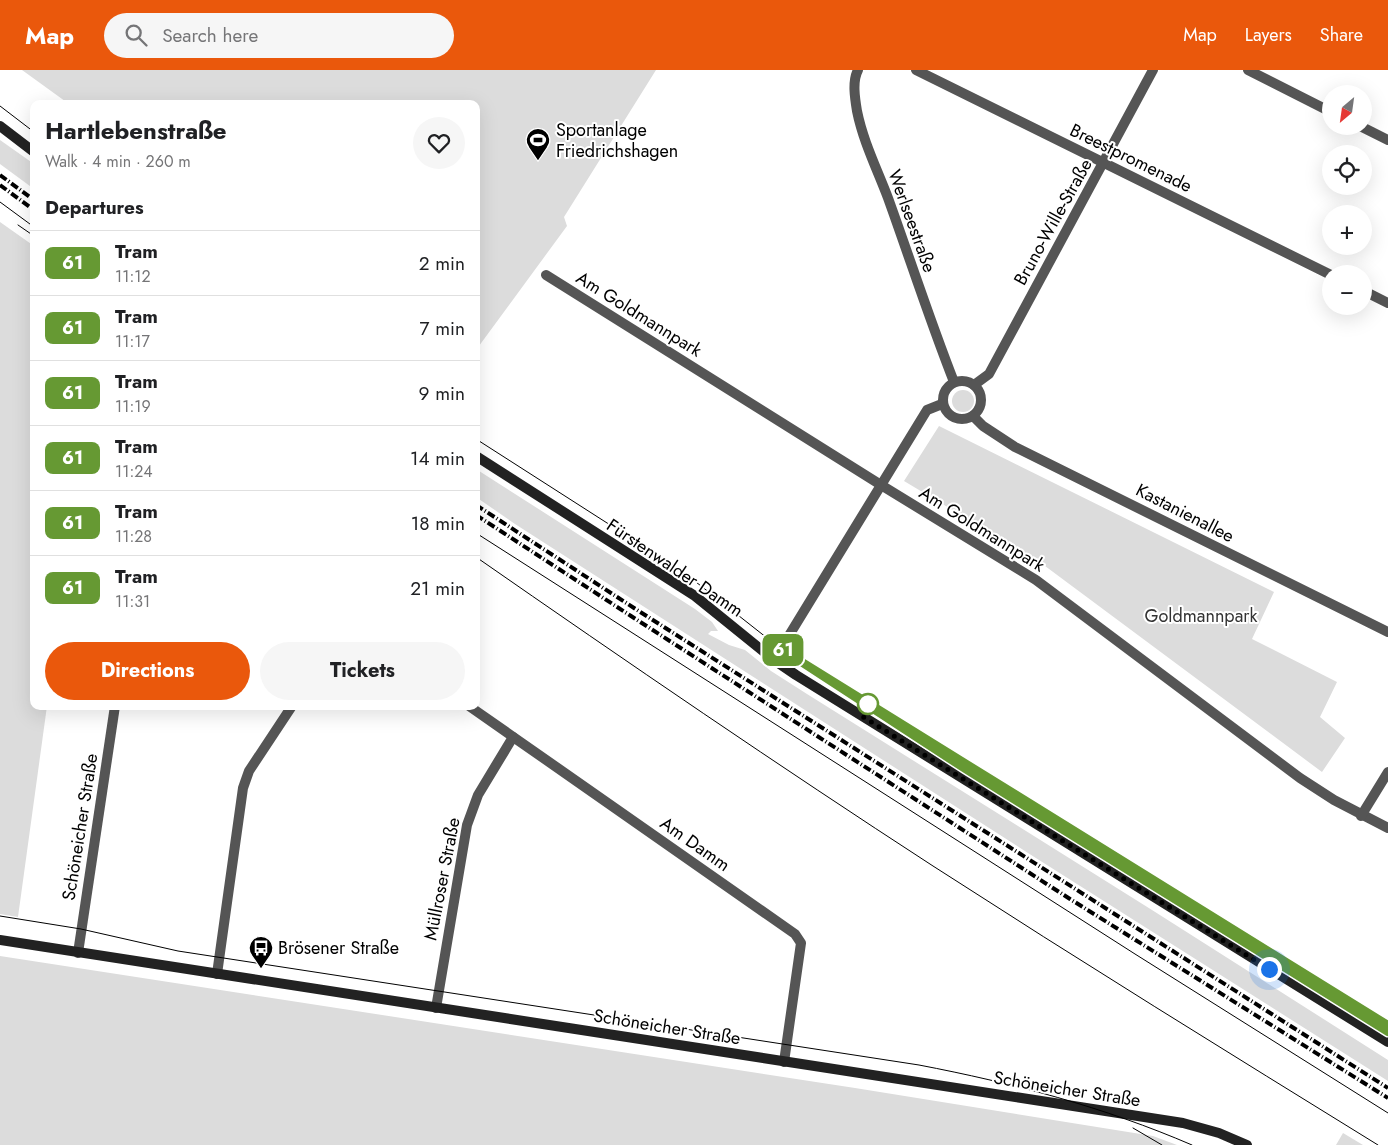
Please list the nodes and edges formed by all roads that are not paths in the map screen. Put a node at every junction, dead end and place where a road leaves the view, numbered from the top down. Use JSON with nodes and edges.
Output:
{"nodes":[{"id":1,"x":858,"y":70,"type":"edge"},
{"id":2,"x":916,"y":70,"type":"edge"},
{"id":3,"x":1153,"y":70,"type":"edge"},
{"id":4,"x":1248,"y":70,"type":"edge"},
{"id":5,"x":1322,"y":107,"type":"edge"},
{"id":6,"x":0,"y":126,"type":"edge"},
{"id":7,"x":1372,"y":132,"type":"edge"},
{"id":8,"x":1388,"y":140,"type":"edge"},
{"id":9,"x":30,"y":149,"type":"edge"},
{"id":10,"x":1104,"y":162,"type":"junction"},
{"id":11,"x":1322,"y":270,"type":"edge"},
{"id":12,"x":546,"y":275,"type":"dead end"},
{"id":13,"x":1372,"y":294,"type":"edge"},
{"id":14,"x":1388,"y":303,"type":"edge"},
{"id":15,"x":954,"y":382,"type":"junction"},
{"id":16,"x":974,"y":385,"type":"junction"},
{"id":17,"x":942,"y":404,"type":"junction"},
{"id":18,"x":973,"y":416,"type":"junction"},
{"id":19,"x":480,"y":459,"type":"edge"},
{"id":20,"x":881,"y":485,"type":"junction"},
{"id":21,"x":1388,"y":632,"type":"edge"},
{"id":22,"x":774,"y":660,"type":"junction"},
{"id":23,"x":114,"y":710,"type":"edge"},
{"id":24,"x":289,"y":710,"type":"edge"},
{"id":25,"x":475,"y":710,"type":"edge"},
{"id":26,"x":513,"y":737,"type":"junction"},
{"id":27,"x":1388,"y":772,"type":"edge"},
{"id":28,"x":1362,"y":816,"type":"junction"},
{"id":29,"x":1388,"y":828,"type":"edge"},
{"id":30,"x":0,"y":940,"type":"edge"},
{"id":31,"x":78,"y":953,"type":"junction"},
{"id":32,"x":216,"y":974,"type":"junction"},
{"id":33,"x":436,"y":1008,"type":"junction"},
{"id":34,"x":1388,"y":1042,"type":"edge"},
{"id":35,"x":784,"y":1062,"type":"junction"},
{"id":36,"x":1247,"y":1145,"type":"edge"}],
"edges":[{"from":1,"to":15,"type":"street","name":"Werlseestraße"},
{"from":2,"to":10,"type":"street","name":"Breestpromenade"},
{"from":3,"to":10,"type":"street","name":"Bruno-Wille-Straße"},
{"from":4,"to":5,"type":"street"},
{"from":6,"to":9,"type":"main road"},
{"from":7,"to":8,"type":"street"},
{"from":10,"to":11,"type":"street","name":"Breestpromenade"},
{"from":10,"to":16,"type":"street","name":"Bruno-Wille-Straße"},
{"from":12,"to":20,"type":"street","name":"Am Goldmannpark"},
{"from":13,"to":14,"type":"street"},
{"from":15,"to":16,"type":"street"},
{"from":15,"to":17,"type":"street"},
{"from":16,"to":18,"type":"street"},
{"from":17,"to":18,"type":"street"},
{"from":17,"to":20,"type":"street"},
{"from":18,"to":21,"type":"street","name":"Kastanienallee"},
{"from":19,"to":22,"type":"main road","name":"Fürstenwalder Damm"},
{"from":20,"to":22,"type":"street"},
{"from":20,"to":28,"type":"street","name":"Am Goldmannpark"},
{"from":22,"to":34,"type":"main road","name":"Fürstenwalder Damm"},
{"from":23,"to":31,"type":"street","name":"Schöneicher Straße"},
{"from":24,"to":32,"type":"street"},
{"from":25,"to":26,"type":"street","name":"Am Damm"},
{"from":26,"to":33,"type":"street","name":"Müllroser Straße"},
{"from":26,"to":35,"type":"street","name":"Am Damm"},
{"from":27,"to":28,"type":"street"},
{"from":28,"to":29,"type":"street","name":"Am Goldmannpark"},
{"from":30,"to":31,"type":"main road","name":"Schöneicher Straße"},
{"from":31,"to":32,"type":"main road","name":"Schöneicher Straße"},
{"from":32,"to":33,"type":"main road","name":"Schöneicher Straße"},
{"from":33,"to":35,"type":"main road","name":"Schöneicher Straße"},
{"from":35,"to":36,"type":"main road","name":"Schöneicher Straße"}]}
